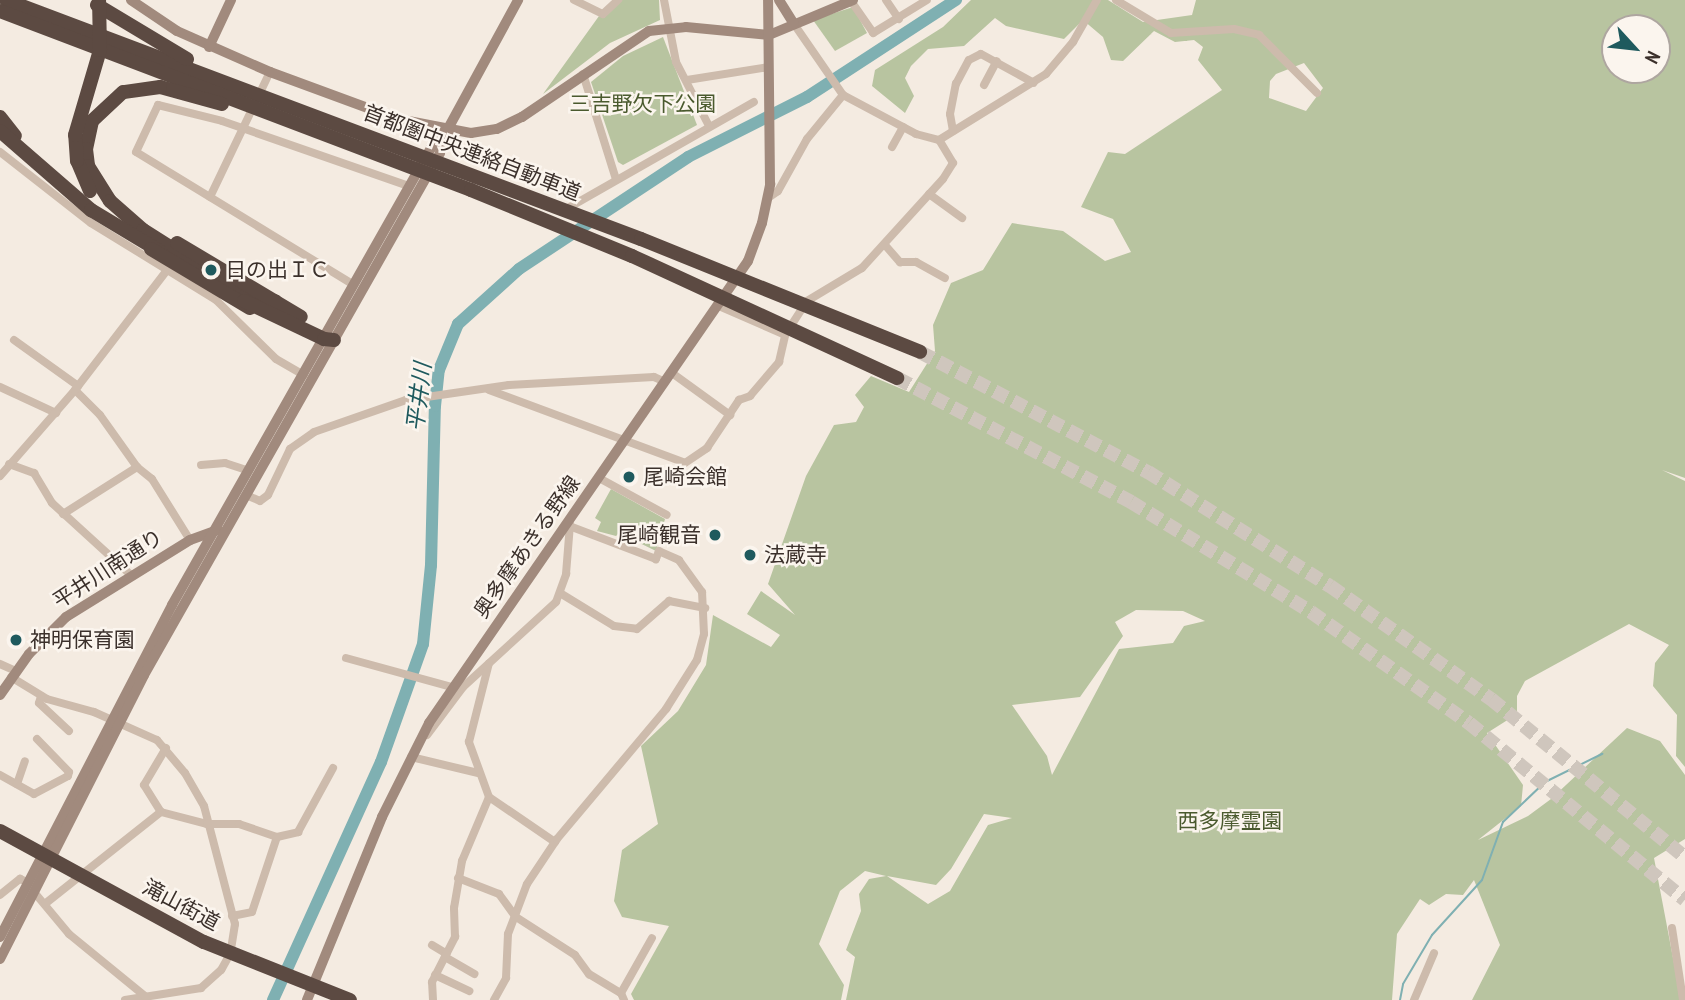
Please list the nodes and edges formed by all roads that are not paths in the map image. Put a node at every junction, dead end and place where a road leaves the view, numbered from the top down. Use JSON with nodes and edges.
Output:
{"nodes":[{"id":1,"x":6,"y":0,"type":"edge"},
{"id":2,"x":90,"y":0,"type":"edge"},
{"id":3,"x":99,"y":0,"type":"edge"},
{"id":4,"x":131,"y":0,"type":"edge"},
{"id":5,"x":232,"y":0,"type":"edge"},
{"id":6,"x":518,"y":0,"type":"edge"},
{"id":7,"x":574,"y":0,"type":"edge"},
{"id":8,"x":618,"y":0,"type":"edge"},
{"id":9,"x":664,"y":0,"type":"edge"},
{"id":10,"x":768,"y":0,"type":"edge"},
{"id":11,"x":779,"y":0,"type":"edge"},
{"id":12,"x":886,"y":0,"type":"edge"},
{"id":13,"x":1097,"y":0,"type":"edge"},
{"id":14,"x":1116,"y":0,"type":"edge"},
{"id":15,"x":852,"y":1,"type":"edge"},
{"id":16,"x":925,"y":1,"type":"edge"},
{"id":17,"x":0,"y":11,"type":"edge"},
{"id":18,"x":899,"y":19,"type":"junction"},
{"id":19,"x":794,"y":24,"type":"junction"},
{"id":20,"x":669,"y":27,"type":"junction"},
{"id":21,"x":769,"y":35,"type":"junction"},
{"id":22,"x":209,"y":47,"type":"junction"},
{"id":23,"x":997,"y":61,"type":"junction"},
{"id":24,"x":769,"y":67,"type":"junction"},
{"id":25,"x":583,"y":74,"type":"junction"},
{"id":26,"x":268,"y":75,"type":"junction"},
{"id":27,"x":687,"y":80,"type":"junction"},
{"id":28,"x":1034,"y":83,"type":"junction"},
{"id":29,"x":984,"y":85,"type":"dead end"},
{"id":30,"x":1317,"y":93,"type":"dead end"},
{"id":31,"x":842,"y":94,"type":"junction"},
{"id":32,"x":754,"y":102,"type":"dead end"},
{"id":33,"x":283,"y":104,"type":"junction"},
{"id":34,"x":0,"y":117,"type":"edge"},
{"id":35,"x":709,"y":126,"type":"junction"},
{"id":36,"x":243,"y":127,"type":"junction"},
{"id":37,"x":903,"y":127,"type":"junction"},
{"id":38,"x":0,"y":131,"type":"edge"},
{"id":39,"x":953,"y":131,"type":"junction"},
{"id":40,"x":445,"y":134,"type":"junction"},
{"id":41,"x":939,"y":140,"type":"junction"},
{"id":42,"x":350,"y":144,"type":"junction"},
{"id":43,"x":892,"y":147,"type":"dead end"},
{"id":44,"x":0,"y":152,"type":"edge"},
{"id":45,"x":44,"y":173,"type":"junction"},
{"id":46,"x":616,"y":179,"type":"junction"},
{"id":47,"x":475,"y":184,"type":"junction"},
{"id":48,"x":413,"y":186,"type":"junction"},
{"id":49,"x":929,"y":194,"type":"junction"},
{"id":50,"x":209,"y":197,"type":"junction"},
{"id":51,"x":768,"y":198,"type":"junction"},
{"id":52,"x":568,"y":208,"type":"dead end"},
{"id":53,"x":962,"y":218,"type":"dead end"},
{"id":54,"x":139,"y":234,"type":"junction"},
{"id":55,"x":885,"y":245,"type":"junction"},
{"id":56,"x":167,"y":270,"type":"junction"},
{"id":57,"x":945,"y":278,"type":"dead end"},
{"id":58,"x":354,"y":285,"type":"junction"},
{"id":59,"x":272,"y":304,"type":"junction"},
{"id":60,"x":719,"y":306,"type":"junction"},
{"id":61,"x":791,"y":333,"type":"junction"},
{"id":62,"x":328,"y":337,"type":"junction"},
{"id":63,"x":14,"y":340,"type":"dead end"},
{"id":64,"x":920,"y":352,"type":"tunnel mouth"},
{"id":65,"x":304,"y":375,"type":"junction"},
{"id":66,"x":669,"y":378,"type":"junction"},
{"id":67,"x":897,"y":378,"type":"tunnel mouth"},
{"id":68,"x":0,"y":387,"type":"edge"},
{"id":69,"x":76,"y":388,"type":"junction"},
{"id":70,"x":489,"y":390,"type":"junction"},
{"id":71,"x":55,"y":413,"type":"junction"},
{"id":72,"x":730,"y":415,"type":"junction"},
{"id":73,"x":624,"y":442,"type":"junction"},
{"id":74,"x":9,"y":464,"type":"junction"},
{"id":75,"x":201,"y":465,"type":"dead end"},
{"id":76,"x":137,"y":467,"type":"junction"},
{"id":77,"x":249,"y":471,"type":"junction"},
{"id":78,"x":0,"y":475,"type":"edge"},
{"id":79,"x":599,"y":478,"type":"junction"},
{"id":80,"x":246,"y":495,"type":"junction"},
{"id":81,"x":63,"y":514,"type":"junction"},
{"id":82,"x":667,"y":515,"type":"dead end"},
{"id":83,"x":569,"y":525,"type":"junction"},
{"id":84,"x":220,"y":531,"type":"junction"},
{"id":85,"x":190,"y":540,"type":"junction"},
{"id":86,"x":132,"y":576,"type":"junction"},
{"id":87,"x":560,"y":593,"type":"junction"},
{"id":88,"x":705,"y":608,"type":"junction"},
{"id":89,"x":346,"y":658,"type":"dead end"},
{"id":90,"x":489,"y":663,"type":"junction"},
{"id":91,"x":0,"y":664,"type":"edge"},
{"id":92,"x":14,"y":674,"type":"junction"},
{"id":93,"x":452,"y":687,"type":"junction"},
{"id":94,"x":0,"y":695,"type":"edge"},
{"id":95,"x":41,"y":696,"type":"junction"},
{"id":96,"x":115,"y":721,"type":"junction"},
{"id":97,"x":69,"y":731,"type":"dead end"},
{"id":98,"x":37,"y":739,"type":"dead end"},
{"id":99,"x":166,"y":748,"type":"junction"},
{"id":100,"x":409,"y":759,"type":"junction"},
{"id":101,"x":25,"y":761,"type":"dead end"},
{"id":102,"x":332,"y":768,"type":"dead end"},
{"id":103,"x":478,"y":772,"type":"junction"},
{"id":104,"x":0,"y":775,"type":"edge"},
{"id":105,"x":17,"y":784,"type":"junction"},
{"id":106,"x":489,"y":797,"type":"junction"},
{"id":107,"x":161,"y":812,"type":"junction"},
{"id":108,"x":208,"y":824,"type":"junction"},
{"id":109,"x":0,"y":831,"type":"edge"},
{"id":110,"x":277,"y":837,"type":"junction"},
{"id":111,"x":555,"y":842,"type":"junction"},
{"id":112,"x":46,"y":856,"type":"junction"},
{"id":113,"x":83,"y":876,"type":"junction"},
{"id":114,"x":458,"y":878,"type":"junction"},
{"id":115,"x":30,"y":887,"type":"junction"},
{"id":116,"x":0,"y":895,"type":"edge"},
{"id":117,"x":46,"y":903,"type":"junction"},
{"id":118,"x":232,"y":916,"type":"junction"},
{"id":119,"x":516,"y":917,"type":"junction"},
{"id":120,"x":1672,"y":928,"type":"dead end"},
{"id":121,"x":0,"y":937,"type":"edge"},
{"id":122,"x":652,"y":938,"type":"dead end"},
{"id":123,"x":432,"y":945,"type":"dead end"},
{"id":124,"x":1434,"y":953,"type":"dead end"},
{"id":125,"x":230,"y":954,"type":"junction"},
{"id":126,"x":446,"y":955,"type":"junction"},
{"id":127,"x":0,"y":959,"type":"edge"},
{"id":128,"x":475,"y":974,"type":"dead end"},
{"id":129,"x":435,"y":975,"type":"junction"},
{"id":130,"x":310,"y":991,"type":"edge"},
{"id":131,"x":469,"y":991,"type":"dead end"},
{"id":132,"x":146,"y":997,"type":"junction"},
{"id":133,"x":622,"y":997,"type":"edge"},
{"id":134,"x":1411,"y":998,"type":"edge"},
{"id":135,"x":125,"y":1000,"type":"edge"},
{"id":136,"x":350,"y":1000,"type":"edge"},
{"id":137,"x":433,"y":1000,"type":"edge"},
{"id":138,"x":494,"y":1000,"type":"edge"},
{"id":139,"x":1683,"y":1000,"type":"edge"}],
"edges":[{"from":1,"to":33,"type":"highway","name":"首都圏中央連絡自動車道"},
{"from":2,"to":33,"type":"highway"},
{"from":3,"to":54,"type":"highway"},
{"from":4,"to":22,"type":"main road"},
{"from":5,"to":22,"type":"main road"},
{"from":6,"to":40,"type":"main road"},
{"from":7,"to":8,"type":"street"},
{"from":9,"to":20,"type":"street"},
{"from":10,"to":21,"type":"main road"},
{"from":11,"to":19,"type":"main road"},
{"from":12,"to":18,"type":"street"},
{"from":13,"to":28,"type":"street"},
{"from":14,"to":30,"type":"street"},
{"from":15,"to":18,"type":"street"},
{"from":15,"to":19,"type":"main road"},
{"from":16,"to":18,"type":"street"},
{"from":17,"to":42,"type":"highway","name":"首都圏中央連絡自動車道"},
{"from":19,"to":21,"type":"main road"},
{"from":19,"to":31,"type":"street"},
{"from":20,"to":21,"type":"main road"},
{"from":20,"to":25,"type":"main road"},
{"from":20,"to":27,"type":"street"},
{"from":21,"to":24,"type":"main road"},
{"from":22,"to":26,"type":"main road"},
{"from":23,"to":28,"type":"street"},
{"from":23,"to":29,"type":"street"},
{"from":23,"to":39,"type":"street"},
{"from":24,"to":27,"type":"street"},
{"from":24,"to":51,"type":"main road","name":"奥多摩あきる野線"},
{"from":25,"to":40,"type":"main road"},
{"from":25,"to":46,"type":"street"},
{"from":26,"to":36,"type":"street"},
{"from":26,"to":40,"type":"main road"},
{"from":27,"to":35,"type":"street"},
{"from":28,"to":39,"type":"street"},
{"from":31,"to":37,"type":"street"},
{"from":31,"to":51,"type":"street"},
{"from":32,"to":35,"type":"street"},
{"from":33,"to":47,"type":"highway","name":"首都圏中央連絡自動車道"},
{"from":34,"to":45,"type":"highway"},
{"from":35,"to":46,"type":"street"},
{"from":36,"to":48,"type":"street"},
{"from":36,"to":50,"type":"street"},
{"from":36,"to":50,"type":"street"},
{"from":37,"to":41,"type":"street"},
{"from":37,"to":43,"type":"street"},
{"from":38,"to":45,"type":"highway"},
{"from":39,"to":41,"type":"street"},
{"from":40,"to":48,"type":"main road"},
{"from":41,"to":49,"type":"street"},
{"from":42,"to":47,"type":"highway","name":"首都圏中央連絡自動車道"},
{"from":42,"to":54,"type":"highway"},
{"from":44,"to":56,"type":"street"},
{"from":45,"to":54,"type":"highway"},
{"from":46,"to":52,"type":"street"},
{"from":47,"to":61,"type":"highway","name":"首都圏中央連絡自動車道"},
{"from":47,"to":64,"type":"highway","name":"首都圏中央連絡自動車道"},
{"from":48,"to":58,"type":"main road"},
{"from":48,"to":62,"type":"main road"},
{"from":49,"to":53,"type":"street"},
{"from":49,"to":55,"type":"street"},
{"from":50,"to":58,"type":"street"},
{"from":51,"to":60,"type":"main road","name":"奥多摩あきる野線"},
{"from":54,"to":59,"type":"highway"},
{"from":54,"to":59,"type":"highway"},
{"from":55,"to":57,"type":"street"},
{"from":55,"to":61,"type":"street"},
{"from":56,"to":65,"type":"street"},
{"from":56,"to":69,"type":"street"},
{"from":58,"to":62,"type":"main road"},
{"from":59,"to":62,"type":"highway"},
{"from":60,"to":61,"type":"street"},
{"from":60,"to":66,"type":"main road","name":"奥多摩あきる野線"},
{"from":61,"to":67,"type":"highway","name":"首都圏中央連絡自動車道"},
{"from":61,"to":72,"type":"street"},
{"from":62,"to":65,"type":"main road"},
{"from":62,"to":80,"type":"main road"},
{"from":63,"to":69,"type":"street"},
{"from":65,"to":77,"type":"main road"},
{"from":66,"to":70,"type":"street"},
{"from":66,"to":72,"type":"street"},
{"from":66,"to":73,"type":"main road","name":"奥多摩あきる野線"},
{"from":68,"to":71,"type":"street"},
{"from":69,"to":71,"type":"street"},
{"from":69,"to":76,"type":"street"},
{"from":70,"to":73,"type":"street"},
{"from":70,"to":80,"type":"street"},
{"from":71,"to":74,"type":"street"},
{"from":72,"to":73,"type":"street"},
{"from":73,"to":79,"type":"main road","name":"奥多摩あきる野線"},
{"from":74,"to":78,"type":"street"},
{"from":74,"to":81,"type":"street"},
{"from":75,"to":77,"type":"street"},
{"from":76,"to":81,"type":"street"},
{"from":76,"to":85,"type":"street"},
{"from":77,"to":84,"type":"main road"},
{"from":79,"to":82,"type":"street"},
{"from":79,"to":83,"type":"main road","name":"奥多摩あきる野線"},
{"from":80,"to":84,"type":"main road"},
{"from":81,"to":86,"type":"street"},
{"from":83,"to":87,"type":"street"},
{"from":83,"to":88,"type":"street"},
{"from":83,"to":93,"type":"main road","name":"奥多摩あきる野線"},
{"from":84,"to":85,"type":"main road","name":"平井川南通り"},
{"from":84,"to":96,"type":"main road"},
{"from":85,"to":86,"type":"main road","name":"平井川南通り"},
{"from":86,"to":92,"type":"main road","name":"平井川南通り"},
{"from":87,"to":88,"type":"street"},
{"from":87,"to":90,"type":"street"},
{"from":88,"to":111,"type":"street"},
{"from":89,"to":93,"type":"street"},
{"from":90,"to":100,"type":"street"},
{"from":90,"to":103,"type":"street"},
{"from":91,"to":92,"type":"street"},
{"from":92,"to":94,"type":"main road","name":"平井川南通り"},
{"from":92,"to":95,"type":"street"},
{"from":93,"to":100,"type":"main road","name":"奥多摩あきる野線"},
{"from":95,"to":96,"type":"street"},
{"from":95,"to":97,"type":"street"},
{"from":96,"to":99,"type":"street"},
{"from":96,"to":112,"type":"main road"},
{"from":98,"to":105,"type":"street"},
{"from":99,"to":107,"type":"street"},
{"from":99,"to":108,"type":"street"},
{"from":100,"to":103,"type":"street"},
{"from":100,"to":130,"type":"main road","name":"奥多摩あきる野線"},
{"from":101,"to":105,"type":"street"},
{"from":102,"to":110,"type":"street"},
{"from":103,"to":106,"type":"street"},
{"from":104,"to":105,"type":"street"},
{"from":106,"to":111,"type":"street"},
{"from":106,"to":114,"type":"street"},
{"from":107,"to":108,"type":"street"},
{"from":107,"to":113,"type":"street"},
{"from":108,"to":110,"type":"street"},
{"from":108,"to":118,"type":"street"},
{"from":109,"to":112,"type":"highway","name":"滝山街道"},
{"from":110,"to":118,"type":"street"},
{"from":111,"to":119,"type":"street"},
{"from":112,"to":113,"type":"highway","name":"滝山街道"},
{"from":112,"to":115,"type":"main road"},
{"from":113,"to":117,"type":"street"},
{"from":113,"to":125,"type":"highway","name":"滝山街道"},
{"from":114,"to":119,"type":"street"},
{"from":114,"to":126,"type":"street"},
{"from":115,"to":116,"type":"street"},
{"from":115,"to":117,"type":"street"},
{"from":115,"to":121,"type":"main road"},
{"from":115,"to":127,"type":"main road"},
{"from":117,"to":132,"type":"street"},
{"from":118,"to":125,"type":"street"},
{"from":119,"to":133,"type":"street"},
{"from":119,"to":138,"type":"street"},
{"from":120,"to":139,"type":"street"},
{"from":122,"to":133,"type":"street"},
{"from":123,"to":126,"type":"street"},
{"from":124,"to":134,"type":"street"},
{"from":125,"to":130,"type":"highway","name":"滝山街道"},
{"from":125,"to":132,"type":"street"},
{"from":126,"to":128,"type":"street"},
{"from":126,"to":129,"type":"street"},
{"from":129,"to":131,"type":"street"},
{"from":129,"to":137,"type":"street"},
{"from":130,"to":136,"type":"highway","name":"滝山街道"},
{"from":132,"to":135,"type":"street"}]}
